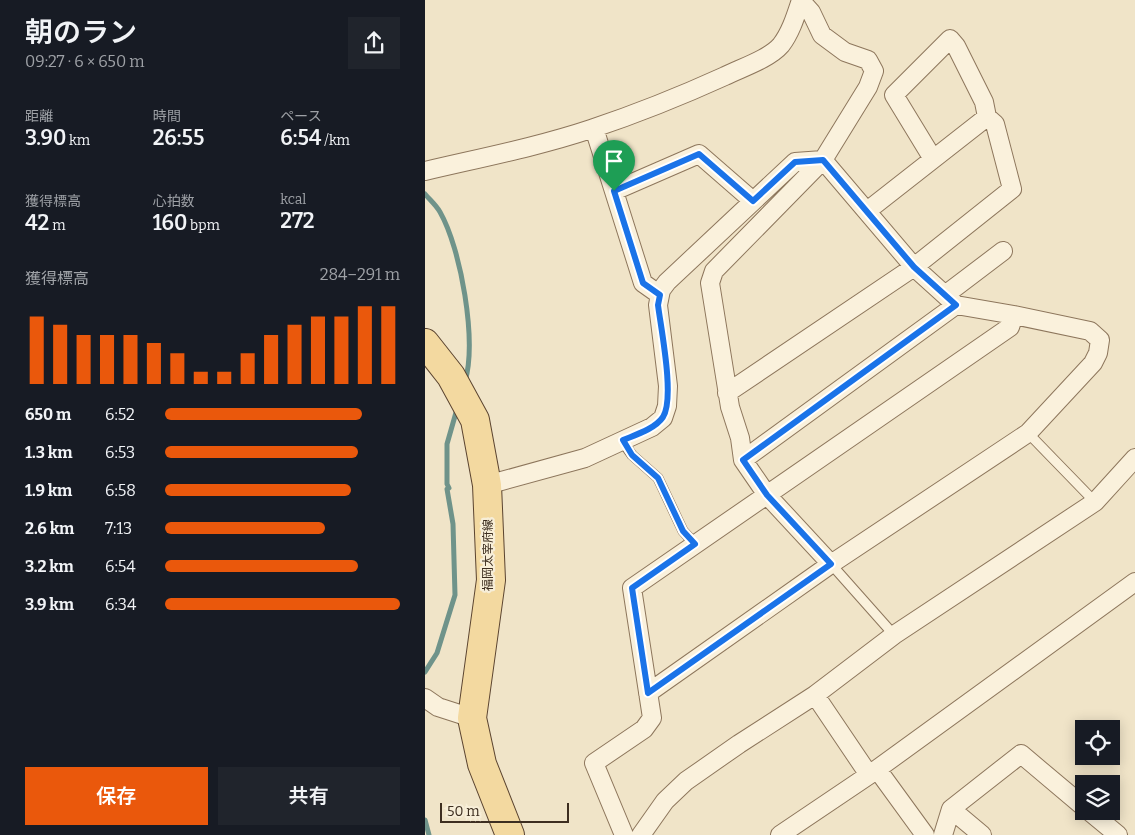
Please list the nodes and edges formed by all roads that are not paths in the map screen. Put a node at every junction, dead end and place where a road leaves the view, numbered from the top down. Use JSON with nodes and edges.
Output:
{"nodes":[{"id":1,"x":801,"y":0,"type":"edge"},
{"id":2,"x":987,"y":117,"type":"junction"},
{"id":3,"x":594,"y":128,"type":"junction"},
{"id":4,"x":933,"y":159,"type":"junction"},
{"id":5,"x":823,"y":160,"type":"junction"},
{"id":6,"x":425,"y":171,"type":"edge"},
{"id":7,"x":614,"y":191,"type":"junction"},
{"id":8,"x":753,"y":201,"type":"junction"},
{"id":9,"x":867,"y":211,"type":"junction"},
{"id":10,"x":1003,"y":251,"type":"dead end"},
{"id":11,"x":914,"y":267,"type":"junction"},
{"id":12,"x":660,"y":295,"type":"junction"},
{"id":13,"x":951,"y":300,"type":"junction"},
{"id":14,"x":1014,"y":315,"type":"junction"},
{"id":15,"x":425,"y":343,"type":"edge"},
{"id":16,"x":727,"y":392,"type":"junction"},
{"id":17,"x":1027,"y":433,"type":"junction"},
{"id":18,"x":623,"y":440,"type":"junction"},
{"id":19,"x":1135,"y":459,"type":"edge"},
{"id":20,"x":743,"y":460,"type":"junction"},
{"id":21,"x":487,"y":485,"type":"junction"},
{"id":22,"x":767,"y":495,"type":"junction"},
{"id":23,"x":1095,"y":502,"type":"junction"},
{"id":24,"x":695,"y":544,"type":"junction"},
{"id":25,"x":831,"y":564,"type":"junction"},
{"id":26,"x":1135,"y":582,"type":"edge"},
{"id":27,"x":894,"y":635,"type":"junction"},
{"id":28,"x":648,"y":693,"type":"junction"},
{"id":29,"x":815,"y":695,"type":"junction"},
{"id":30,"x":425,"y":698,"type":"edge"},
{"id":31,"x":472,"y":718,"type":"junction"},
{"id":32,"x":873,"y":772,"type":"junction"},
{"id":33,"x":1075,"y":799,"type":"edge"},
{"id":34,"x":951,"y":809,"type":"junction"},
{"id":35,"x":1100,"y":820,"type":"edge"},
{"id":36,"x":643,"y":834,"type":"edge"},
{"id":37,"x":510,"y":835,"type":"edge"},
{"id":38,"x":624,"y":835,"type":"edge"},
{"id":39,"x":780,"y":835,"type":"edge"},
{"id":40,"x":925,"y":835,"type":"edge"},
{"id":41,"x":943,"y":835,"type":"edge"},
{"id":42,"x":981,"y":835,"type":"edge"},
{"id":43,"x":1118,"y":835,"type":"edge"}],
"edges":[{"from":1,"to":3,"type":"street"},
{"from":1,"to":5,"type":"street"},
{"from":2,"to":4,"type":"street"},
{"from":2,"to":4,"type":"street"},
{"from":2,"to":11,"type":"street"},
{"from":3,"to":6,"type":"street"},
{"from":3,"to":7,"type":"street"},
{"from":4,"to":9,"type":"street"},
{"from":5,"to":8,"type":"street"},
{"from":5,"to":9,"type":"street"},
{"from":5,"to":16,"type":"street"},
{"from":7,"to":8,"type":"street"},
{"from":7,"to":12,"type":"street"},
{"from":8,"to":12,"type":"street"},
{"from":9,"to":11,"type":"street"},
{"from":10,"to":13,"type":"street"},
{"from":11,"to":13,"type":"street"},
{"from":11,"to":16,"type":"street"},
{"from":12,"to":18,"type":"street"},
{"from":13,"to":14,"type":"street"},
{"from":13,"to":20,"type":"street"},
{"from":14,"to":17,"type":"street"},
{"from":14,"to":22,"type":"street"},
{"from":15,"to":21,"type":"main road","name":"福岡太宰府線"},
{"from":16,"to":20,"type":"street"},
{"from":17,"to":23,"type":"lane"},
{"from":17,"to":25,"type":"street"},
{"from":18,"to":21,"type":"street"},
{"from":18,"to":24,"type":"lane"},
{"from":19,"to":23,"type":"street"},
{"from":20,"to":22,"type":"street"},
{"from":21,"to":31,"type":"main road","name":"福岡太宰府線"},
{"from":22,"to":24,"type":"street"},
{"from":22,"to":25,"type":"street"},
{"from":23,"to":27,"type":"street"},
{"from":24,"to":28,"type":"street"},
{"from":25,"to":27,"type":"lane"},
{"from":25,"to":28,"type":"street"},
{"from":26,"to":32,"type":"street"},
{"from":27,"to":29,"type":"street"},
{"from":28,"to":38,"type":"street"},
{"from":29,"to":32,"type":"street"},
{"from":29,"to":36,"type":"street"},
{"from":30,"to":31,"type":"street"},
{"from":31,"to":37,"type":"main road","name":"福岡太宰府線"},
{"from":32,"to":39,"type":"street"},
{"from":32,"to":40,"type":"street"},
{"from":33,"to":34,"type":"street"},
{"from":34,"to":41,"type":"street"},
{"from":34,"to":42,"type":"street"},
{"from":35,"to":43,"type":"street"}]}
